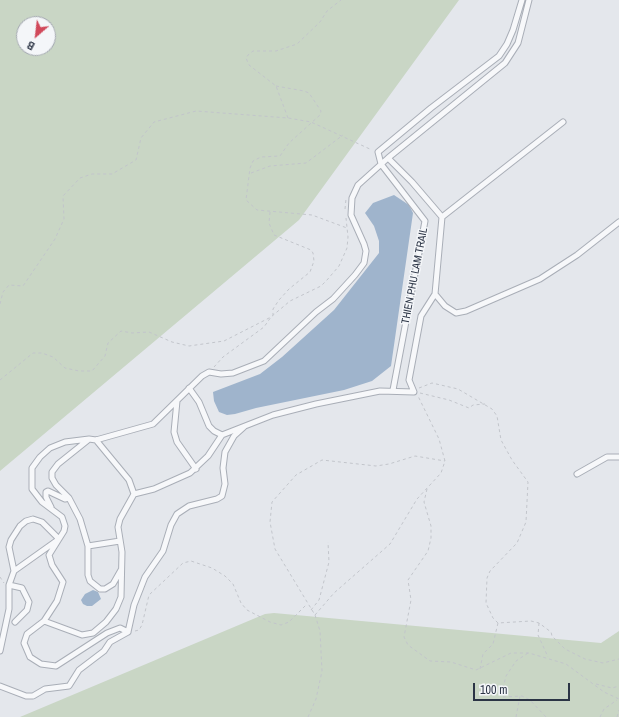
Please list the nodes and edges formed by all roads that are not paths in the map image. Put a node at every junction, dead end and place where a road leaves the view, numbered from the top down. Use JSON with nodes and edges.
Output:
{"nodes":[{"id":1,"x":522,"y":0,"type":"edge"},
{"id":2,"x":529,"y":0,"type":"edge"},
{"id":3,"x":562,"y":122,"type":"dead end"},
{"id":4,"x":388,"y":158,"type":"junction"},
{"id":5,"x":381,"y":164,"type":"junction"},
{"id":6,"x":442,"y":217,"type":"junction"},
{"id":7,"x":619,"y":222,"type":"edge"},
{"id":8,"x":435,"y":294,"type":"junction"},
{"id":9,"x":190,"y":388,"type":"junction"},
{"id":10,"x":393,"y":390,"type":"junction"},
{"id":11,"x":177,"y":400,"type":"junction"},
{"id":12,"x":248,"y":424,"type":"junction"},
{"id":13,"x":222,"y":434,"type":"junction"},
{"id":14,"x":89,"y":439,"type":"junction"},
{"id":15,"x":96,"y":440,"type":"junction"},
{"id":16,"x":619,"y":457,"type":"edge"},
{"id":17,"x":196,"y":468,"type":"junction"},
{"id":18,"x":577,"y":474,"type":"dead end"},
{"id":19,"x":134,"y":494,"type":"junction"},
{"id":20,"x":69,"y":498,"type":"junction"},
{"id":21,"x":53,"y":510,"type":"junction"},
{"id":22,"x":59,"y":539,"type":"junction"},
{"id":23,"x":120,"y":541,"type":"junction"},
{"id":24,"x":88,"y":546,"type":"junction"},
{"id":25,"x":122,"y":569,"type":"junction"},
{"id":26,"x":14,"y":571,"type":"junction"},
{"id":27,"x":9,"y":585,"type":"junction"},
{"id":28,"x":44,"y":621,"type":"junction"},
{"id":29,"x":15,"y":622,"type":"dead end"},
{"id":30,"x":128,"y":632,"type":"junction"},
{"id":31,"x":0,"y":651,"type":"edge"},
{"id":32,"x":0,"y":686,"type":"edge"}],
"edges":[{"from":1,"to":5,"type":"street","name":"THIEN PHU LAM TRAIL"},
{"from":2,"to":4,"type":"street"},
{"from":3,"to":6,"type":"street"},
{"from":4,"to":5,"type":"street"},
{"from":4,"to":6,"type":"street"},
{"from":5,"to":9,"type":"street"},
{"from":5,"to":10,"type":"street","name":"THIEN PHU LAM TRAIL"},
{"from":6,"to":8,"type":"street"},
{"from":7,"to":8,"type":"street"},
{"from":8,"to":10,"type":"street"},
{"from":9,"to":11,"type":"street"},
{"from":9,"to":13,"type":"street"},
{"from":10,"to":12,"type":"street"},
{"from":11,"to":15,"type":"street"},
{"from":11,"to":17,"type":"street"},
{"from":12,"to":13,"type":"street"},
{"from":12,"to":30,"type":"street"},
{"from":13,"to":17,"type":"street"},
{"from":14,"to":15,"type":"street"},
{"from":14,"to":20,"type":"street"},
{"from":14,"to":21,"type":"street"},
{"from":15,"to":19,"type":"street"},
{"from":16,"to":18,"type":"street"},
{"from":17,"to":19,"type":"street"},
{"from":19,"to":23,"type":"street"},
{"from":20,"to":21,"type":"street"},
{"from":20,"to":24,"type":"street"},
{"from":21,"to":22,"type":"street"},
{"from":22,"to":26,"type":"street"},
{"from":22,"to":26,"type":"street"},
{"from":22,"to":28,"type":"street"},
{"from":23,"to":24,"type":"street"},
{"from":23,"to":25,"type":"street"},
{"from":24,"to":25,"type":"street"},
{"from":25,"to":28,"type":"street"},
{"from":26,"to":27,"type":"street"},
{"from":27,"to":29,"type":"street"},
{"from":27,"to":31,"type":"street"},
{"from":28,"to":30,"type":"street"},
{"from":30,"to":32,"type":"street"}]}
